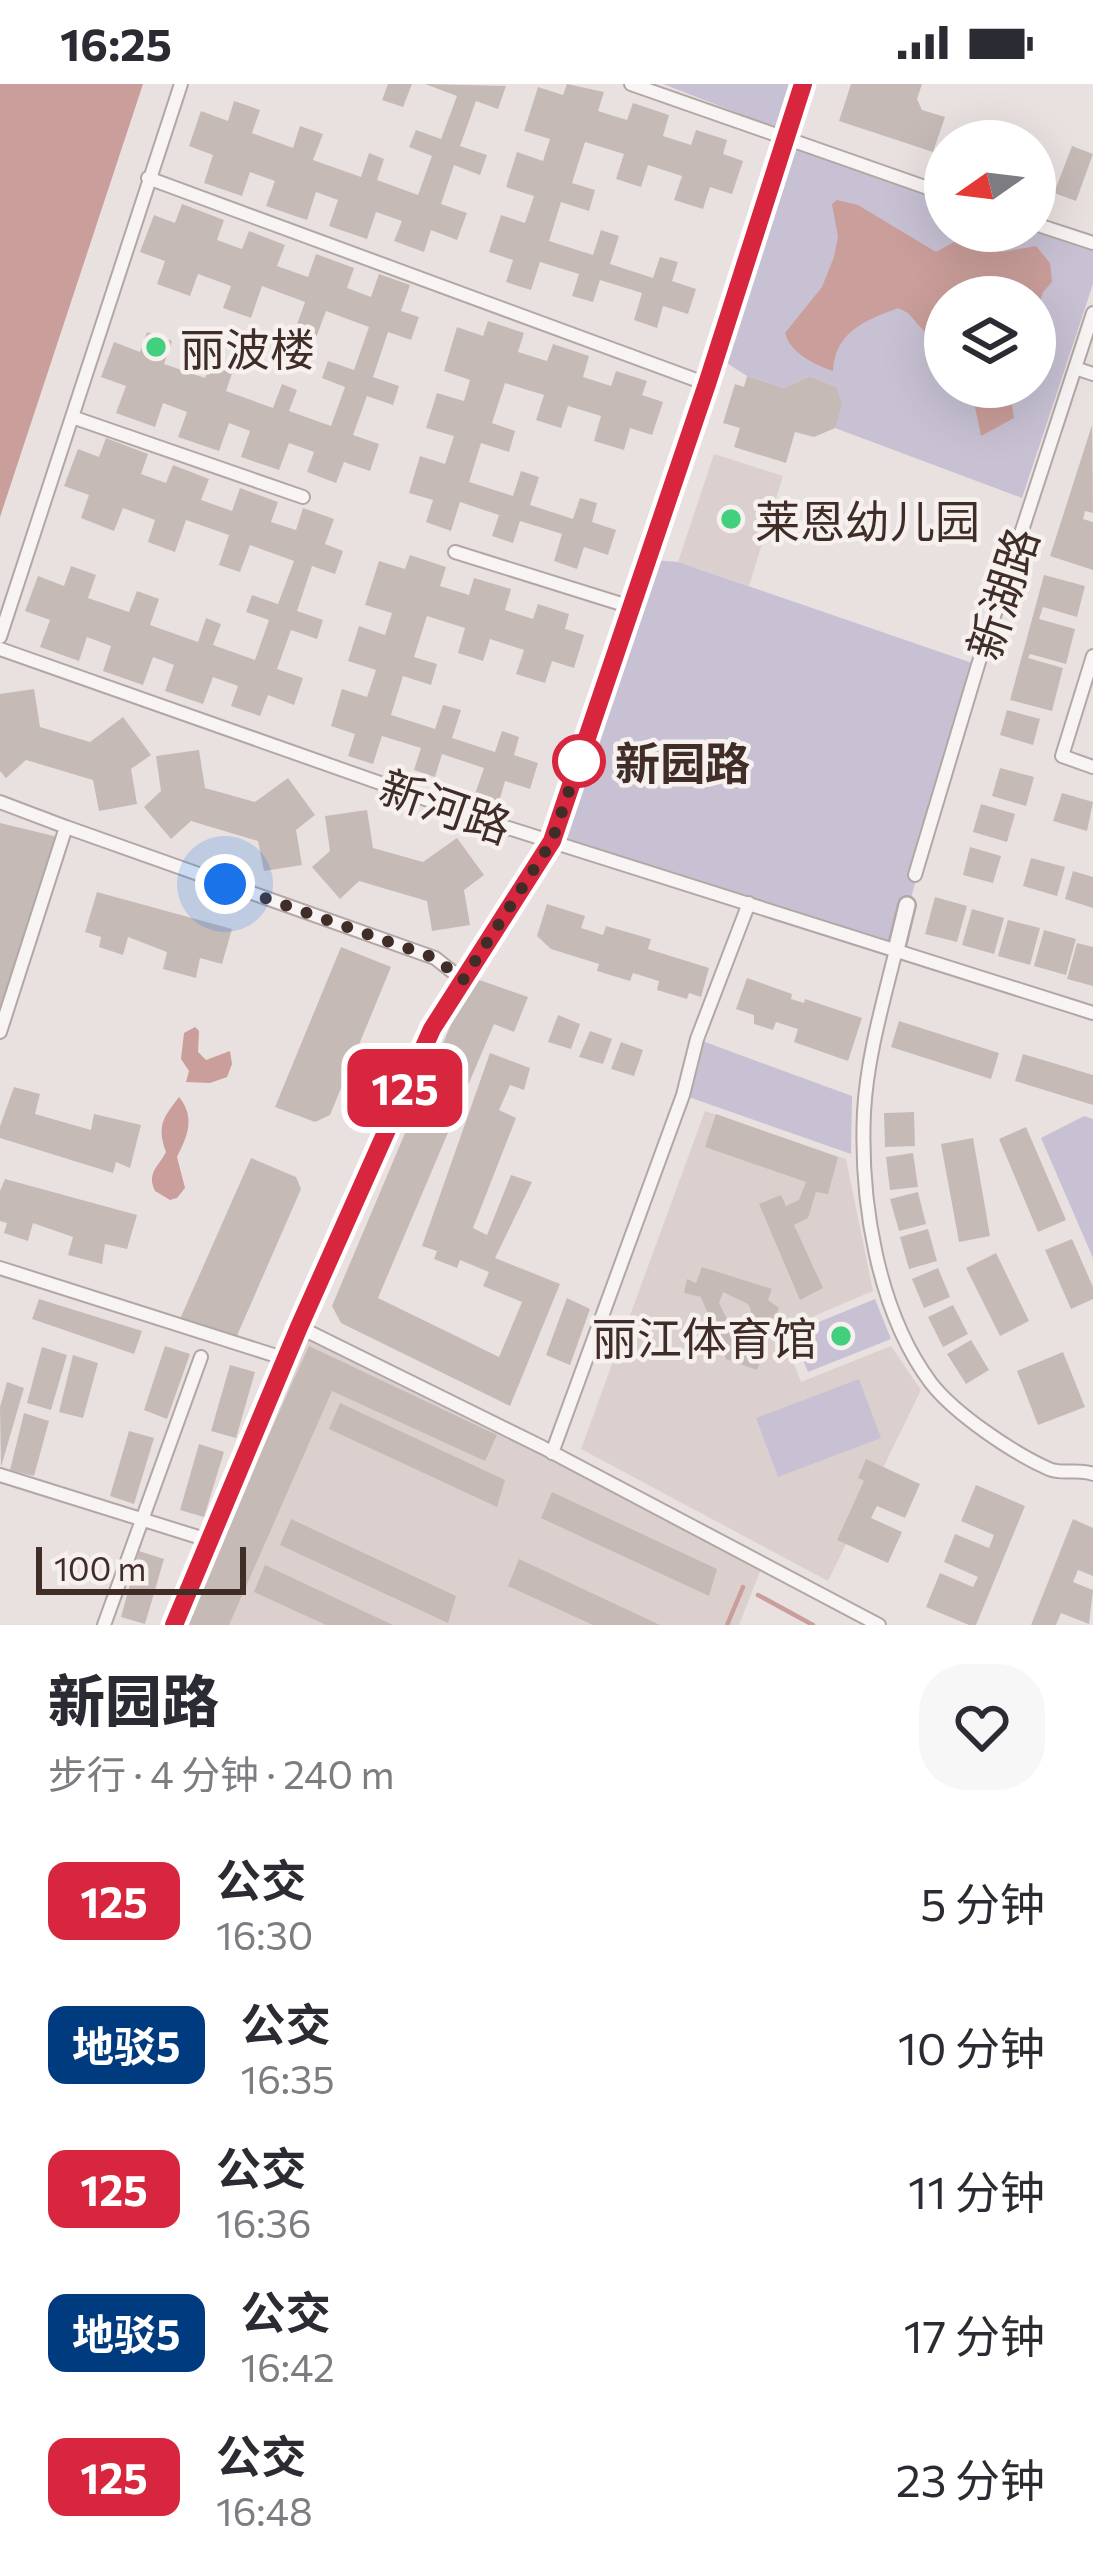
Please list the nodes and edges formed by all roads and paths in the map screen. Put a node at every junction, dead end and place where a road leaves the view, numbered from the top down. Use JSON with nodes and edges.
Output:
{"nodes":[{"id":1,"x":182,"y":84,"type":"edge"},
{"id":2,"x":632,"y":84,"type":"edge"},
{"id":3,"x":802,"y":84,"type":"edge"},
{"id":4,"x":785,"y":140,"type":"junction"},
{"id":5,"x":148,"y":178,"type":"junction"},
{"id":6,"x":924,"y":187,"type":"edge"},
{"id":7,"x":1056,"y":231,"type":"edge"},
{"id":8,"x":1093,"y":244,"type":"edge"},
{"id":9,"x":1093,"y":314,"type":"edge"},
{"id":10,"x":1075,"y":368,"type":"junction"},
{"id":11,"x":1093,"y":374,"type":"edge"},
{"id":12,"x":707,"y":384,"type":"junction"},
{"id":13,"x":72,"y":417,"type":"junction"},
{"id":14,"x":303,"y":496,"type":"dead end"},
{"id":15,"x":455,"y":552,"type":"dead end"},
{"id":16,"x":631,"y":608,"type":"junction"},
{"id":17,"x":0,"y":638,"type":"edge"},
{"id":18,"x":0,"y":649,"type":"edge"},
{"id":19,"x":1093,"y":656,"type":"edge"},
{"id":20,"x":1093,"y":767,"type":"edge"},
{"id":21,"x":0,"y":802,"type":"edge"},
{"id":22,"x":66,"y":827,"type":"junction"},
{"id":23,"x":552,"y":841,"type":"junction"},
{"id":24,"x":915,"y":875,"type":"dead end"},
{"id":25,"x":748,"y":903,"type":"junction"},
{"id":26,"x":907,"y":905,"type":"dead end"},
{"id":27,"x":896,"y":950,"type":"junction"},
{"id":28,"x":463,"y":980,"type":"junction"},
{"id":29,"x":1093,"y":1013,"type":"edge"},
{"id":30,"x":0,"y":1032,"type":"edge"},
{"id":31,"x":0,"y":1268,"type":"edge"},
{"id":32,"x":299,"y":1327,"type":"junction"},
{"id":33,"x":201,"y":1357,"type":"dead end"},
{"id":34,"x":286,"y":1359,"type":"junction"},
{"id":35,"x":553,"y":1453,"type":"junction"},
{"id":36,"x":1093,"y":1474,"type":"edge"},
{"id":37,"x":0,"y":1475,"type":"edge"},
{"id":38,"x":140,"y":1519,"type":"junction"},
{"id":39,"x":212,"y":1541,"type":"junction"},
{"id":40,"x":104,"y":1625,"type":"edge"},
{"id":41,"x":174,"y":1625,"type":"edge"},
{"id":42,"x":879,"y":1625,"type":"edge"}],
"edges":[{"from":1,"to":5,"type":"street"},
{"from":2,"to":4,"type":"street"},
{"from":3,"to":4,"type":"street"},
{"from":4,"to":6,"type":"street"},
{"from":4,"to":12,"type":"street"},
{"from":5,"to":12,"type":"street"},
{"from":5,"to":13,"type":"street"},
{"from":7,"to":8,"type":"street"},
{"from":9,"to":10,"type":"street","name":"新湖路"},
{"from":10,"to":11,"type":"street"},
{"from":10,"to":24,"type":"street","name":"新湖路"},
{"from":12,"to":16,"type":"street"},
{"from":13,"to":14,"type":"street"},
{"from":13,"to":17,"type":"street"},
{"from":15,"to":16,"type":"street"},
{"from":16,"to":23,"type":"street"},
{"from":18,"to":23,"type":"street","name":"新河路"},
{"from":19,"to":20,"type":"street"},
{"from":21,"to":22,"type":"street"},
{"from":22,"to":28,"type":"street"},
{"from":22,"to":30,"type":"street"},
{"from":23,"to":25,"type":"street","name":"新河路"},
{"from":23,"to":28,"type":"street"},
{"from":25,"to":27,"type":"street","name":"新河路"},
{"from":25,"to":35,"type":"street"},
{"from":26,"to":27,"type":"street"},
{"from":27,"to":29,"type":"street","name":"新河路"},
{"from":27,"to":36,"type":"street"},
{"from":28,"to":32,"type":"street"},
{"from":31,"to":34,"type":"street"},
{"from":32,"to":34,"type":"street"},
{"from":32,"to":35,"type":"street"},
{"from":33,"to":38,"type":"street"},
{"from":34,"to":39,"type":"street"},
{"from":35,"to":42,"type":"street"},
{"from":37,"to":38,"type":"street"},
{"from":38,"to":39,"type":"street"},
{"from":38,"to":40,"type":"street"},
{"from":39,"to":41,"type":"street"}]}
